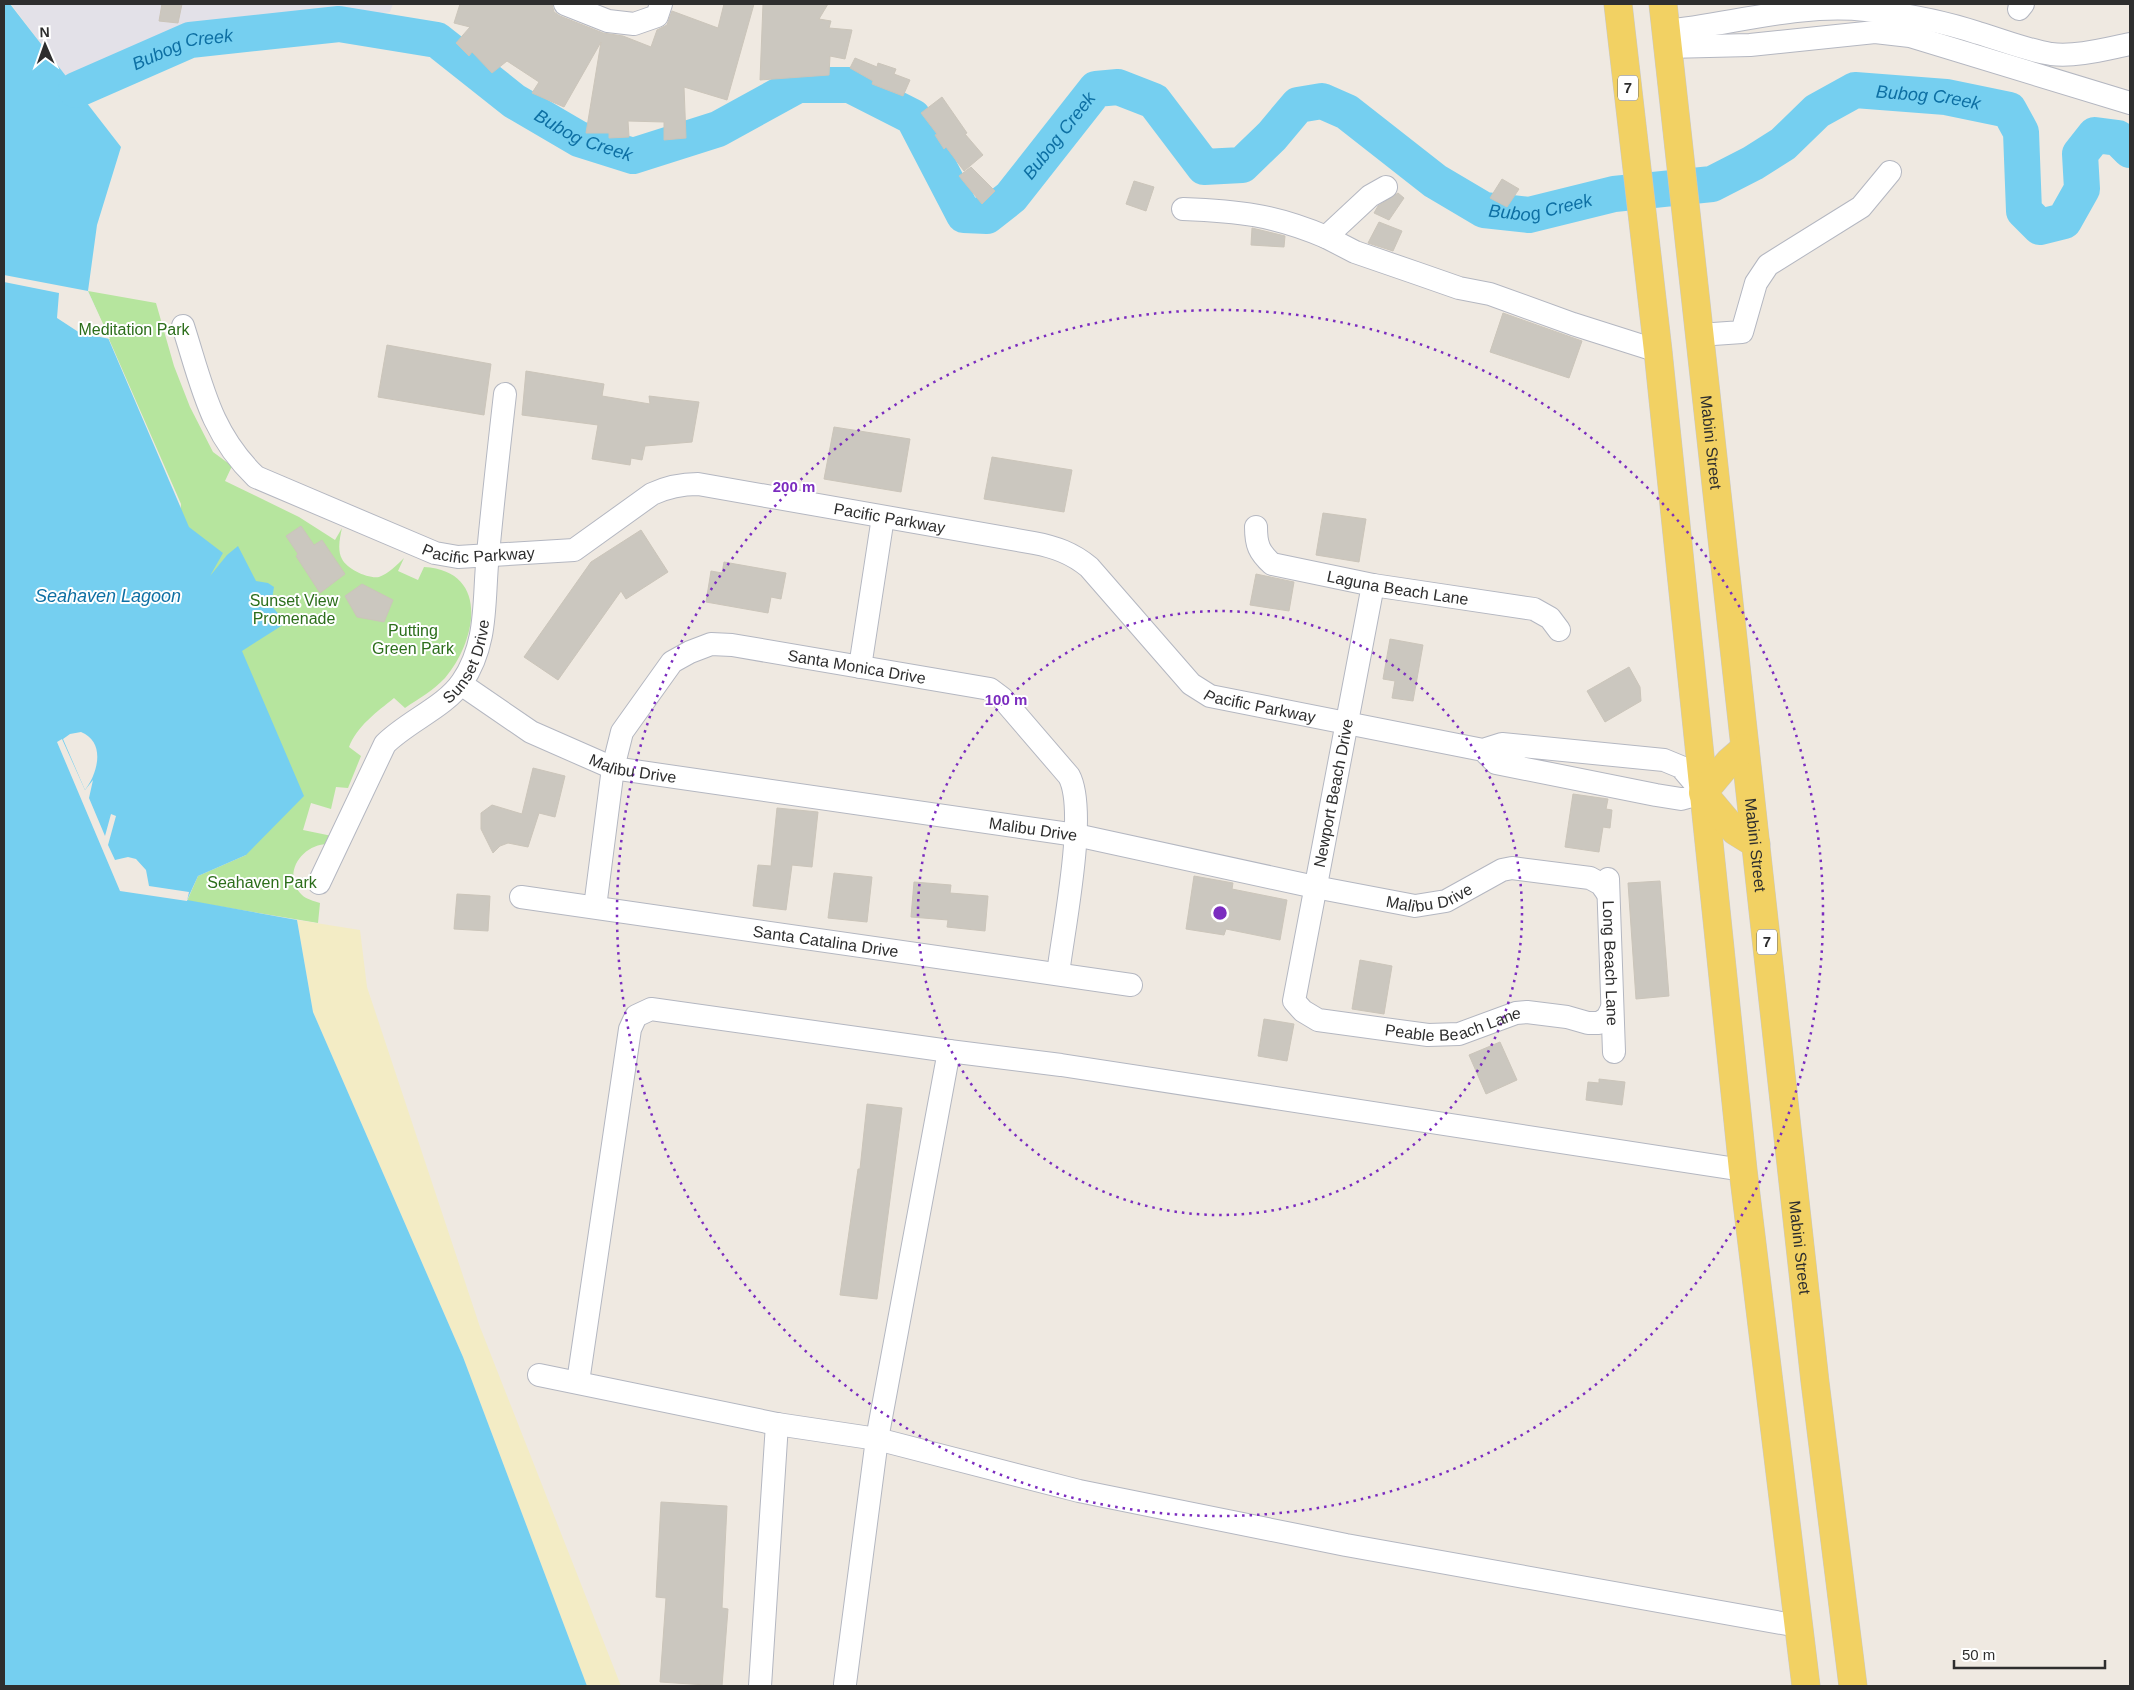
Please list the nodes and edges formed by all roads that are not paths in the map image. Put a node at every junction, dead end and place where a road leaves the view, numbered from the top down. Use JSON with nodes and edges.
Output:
{"nodes":[{"id":1,"x":564,"y":4,"type":"edge"},
{"id":2,"x":661,"y":4,"type":"edge"},
{"id":3,"x":1618,"y":4,"type":"edge"},
{"id":4,"x":1663,"y":4,"type":"edge"},
{"id":5,"x":1667,"y":39,"type":"junction"},
{"id":6,"x":2130,"y":44,"type":"edge"},
{"id":7,"x":2130,"y":103,"type":"edge"},
{"id":8,"x":1890,"y":172,"type":"dead end"},
{"id":9,"x":1386,"y":187,"type":"dead end"},
{"id":10,"x":1183,"y":209,"type":"dead end"},
{"id":11,"x":1326,"y":237,"type":"junction"},
{"id":12,"x":183,"y":326,"type":"dead end"},
{"id":13,"x":1700,"y":335,"type":"junction"},
{"id":14,"x":1658,"y":351,"type":"junction"},
{"id":15,"x":505,"y":394,"type":"dead end"},
{"id":16,"x":883,"y":517,"type":"junction"},
{"id":17,"x":1256,"y":527,"type":"dead end"},
{"id":18,"x":488,"y":556,"type":"junction"},
{"id":19,"x":1373,"y":585,"type":"junction"},
{"id":20,"x":1559,"y":630,"type":"dead end"},
{"id":21,"x":860,"y":667,"type":"junction"},
{"id":22,"x":461,"y":684,"type":"junction"},
{"id":23,"x":1346,"y":724,"type":"junction"},
{"id":24,"x":1745,"y":748,"type":"junction"},
{"id":25,"x":1483,"y":750,"type":"junction"},
{"id":26,"x":1618,"y":756,"type":"junction"},
{"id":27,"x":612,"y":768,"type":"junction"},
{"id":28,"x":1613,"y":786,"type":"junction"},
{"id":29,"x":1703,"y":793,"type":"junction"},
{"id":30,"x":1076,"y":835,"type":"junction"},
{"id":31,"x":1756,"y":844,"type":"junction"},
{"id":32,"x":319,"y":883,"type":"dead end"},
{"id":33,"x":1608,"y":884,"type":"joint"},
{"id":34,"x":1315,"y":887,"type":"junction"},
{"id":35,"x":521,"y":897,"type":"dead end"},
{"id":36,"x":595,"y":907,"type":"junction"},
{"id":37,"x":1058,"y":974,"type":"junction"},
{"id":38,"x":1130,"y":985,"type":"dead end"},
{"id":39,"x":1294,"y":1001,"type":"joint"},
{"id":40,"x":1612,"y":1008,"type":"junction"},
{"id":41,"x":949,"y":1051,"type":"junction"},
{"id":42,"x":1614,"y":1052,"type":"dead end"},
{"id":43,"x":1742,"y":1170,"type":"junction"},
{"id":44,"x":539,"y":1375,"type":"dead end"},
{"id":45,"x":578,"y":1382,"type":"junction"},
{"id":46,"x":777,"y":1424,"type":"junction"},
{"id":47,"x":877,"y":1439,"type":"junction"},
{"id":48,"x":1798,"y":1626,"type":"junction"},
{"id":49,"x":845,"y":1684,"type":"dead end"},
{"id":50,"x":760,"y":1686,"type":"edge"},
{"id":51,"x":1806,"y":1686,"type":"edge"},
{"id":52,"x":1853,"y":1686,"type":"edge"}],
"edges":[{"from":1,"to":2,"type":"street"},
{"from":3,"to":14,"type":"main road","number":"7"},
{"from":4,"to":5,"type":"main road","name":"Mabini Street","number":"7"},
{"from":5,"to":6,"type":"street"},
{"from":5,"to":7,"type":"street"},
{"from":5,"to":13,"type":"main road","name":"Mabini Street","number":"7"},
{"from":8,"to":13,"type":"street"},
{"from":9,"to":11,"type":"street"},
{"from":10,"to":11,"type":"street"},
{"from":11,"to":14,"type":"street"},
{"from":12,"to":18,"type":"street","name":"Pacific Parkway"},
{"from":13,"to":24,"type":"main road","name":"Mabini Street","number":"7"},
{"from":14,"to":29,"type":"main road","number":"7"},
{"from":15,"to":18,"type":"street","name":"Sunset Drive"},
{"from":16,"to":18,"type":"street","name":"Pacific Parkway"},
{"from":16,"to":21,"type":"street"},
{"from":16,"to":23,"type":"street","name":"Pacific Parkway"},
{"from":17,"to":19,"type":"street","name":"Laguna Beach Lane"},
{"from":18,"to":22,"type":"street","name":"Sunset Drive"},
{"from":19,"to":20,"type":"street","name":"Laguna Beach Lane"},
{"from":19,"to":23,"type":"street","name":"Newport Beach Drive"},
{"from":21,"to":27,"type":"street","name":"Santa Monica Drive"},
{"from":21,"to":30,"type":"street","name":"Santa Monica Drive"},
{"from":22,"to":27,"type":"street","name":"Malibu Drive"},
{"from":22,"to":32,"type":"street","name":"Sunset Drive"},
{"from":23,"to":25,"type":"street","name":"Pacific Parkway"},
{"from":23,"to":34,"type":"street","name":"Newport Beach Drive"},
{"from":24,"to":29,"type":"main road"},
{"from":24,"to":31,"type":"main road","name":"Mabini Street","number":"7"},
{"from":25,"to":26,"type":"street","name":"Pacific Parkway"},
{"from":25,"to":28,"type":"street","name":"Pacific Parkway"},
{"from":26,"to":28,"type":"street"},
{"from":26,"to":29,"type":"street","name":"Pacific Parkway"},
{"from":27,"to":30,"type":"street","name":"Malibu Drive"},
{"from":27,"to":36,"type":"street","name":"Santa Monica Drive"},
{"from":28,"to":29,"type":"street","name":"Pacific Parkway"},
{"from":29,"to":31,"type":"main road"},
{"from":29,"to":43,"type":"main road","number":"7"},
{"from":30,"to":34,"type":"street","name":"Malibu Drive"},
{"from":30,"to":37,"type":"street","name":"Santa Monica Drive"},
{"from":31,"to":52,"type":"main road","name":"Mabini Street","number":"7"},
{"from":33,"to":34,"type":"street","name":"Malibu Drive"},
{"from":33,"to":40,"type":"street","name":"Long Beach Lane"},
{"from":34,"to":39,"type":"street","name":"Newport Beach Drive"},
{"from":35,"to":36,"type":"street","name":"Santa Catalina Drive"},
{"from":36,"to":37,"type":"street","name":"Santa Catalina Drive"},
{"from":37,"to":38,"type":"street","name":"Santa Catalina Drive"},
{"from":39,"to":40,"type":"street","name":"Peable Beach Lane"},
{"from":40,"to":42,"type":"street","name":"Long Beach Lane"},
{"from":41,"to":43,"type":"street"},
{"from":41,"to":45,"type":"street"},
{"from":41,"to":47,"type":"street"},
{"from":43,"to":48,"type":"main road","number":"7"},
{"from":44,"to":45,"type":"street"},
{"from":45,"to":46,"type":"street"},
{"from":46,"to":47,"type":"street"},
{"from":46,"to":50,"type":"street"},
{"from":47,"to":48,"type":"street"},
{"from":47,"to":49,"type":"street"},
{"from":48,"to":51,"type":"main road","number":"7"}]}
